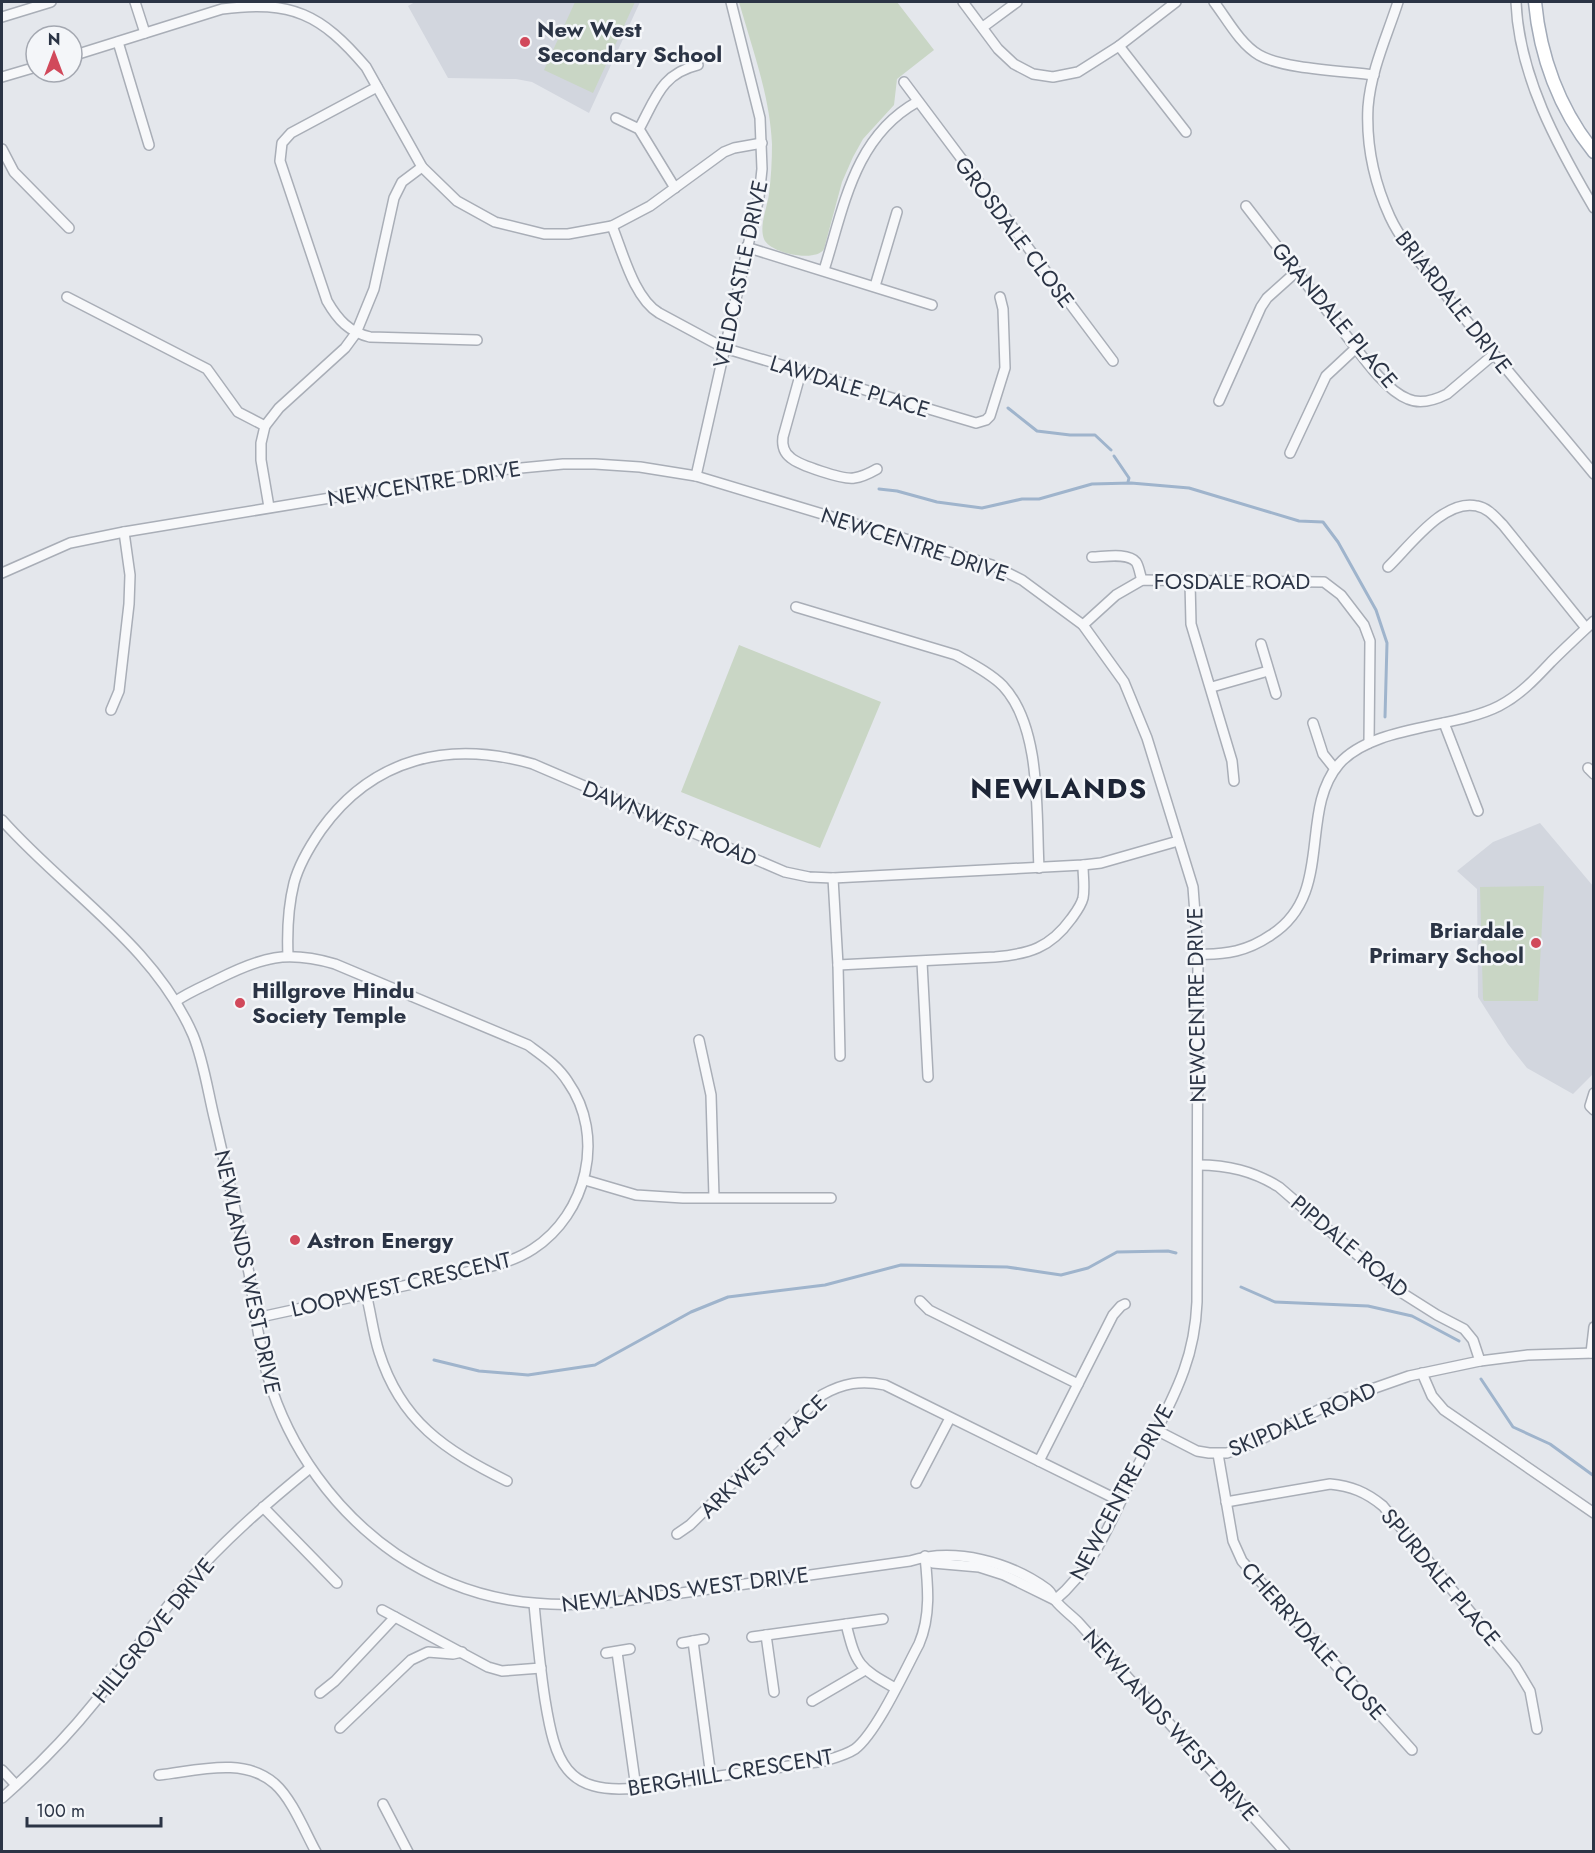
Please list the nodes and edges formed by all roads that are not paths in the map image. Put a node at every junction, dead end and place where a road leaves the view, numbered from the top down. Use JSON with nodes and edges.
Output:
{"nodes":[{"id":1,"x":51,"y":2,"type":"edge"},
{"id":2,"x":135,"y":2,"type":"edge"},
{"id":3,"x":731,"y":2,"type":"edge"},
{"id":4,"x":963,"y":2,"type":"edge"},
{"id":5,"x":1017,"y":2,"type":"edge"},
{"id":6,"x":1176,"y":2,"type":"edge"},
{"id":7,"x":1214,"y":2,"type":"edge"},
{"id":8,"x":1398,"y":2,"type":"edge"},
{"id":9,"x":1516,"y":2,"type":"edge"},
{"id":10,"x":1534,"y":2,"type":"edge"},
{"id":11,"x":2,"y":17,"type":"edge"},
{"id":12,"x":983,"y":27,"type":"junction"},
{"id":13,"x":145,"y":33,"type":"junction"},
{"id":14,"x":117,"y":42,"type":"junction"},
{"id":15,"x":1119,"y":46,"type":"junction"},
{"id":16,"x":84,"y":52,"type":"edge"},
{"id":17,"x":699,"y":65,"type":"dead end"},
{"id":18,"x":24,"y":71,"type":"edge"},
{"id":19,"x":1374,"y":75,"type":"junction"},
{"id":20,"x":2,"y":77,"type":"edge"},
{"id":21,"x":904,"y":82,"type":"dead end"},
{"id":22,"x":377,"y":87,"type":"junction"},
{"id":23,"x":917,"y":102,"type":"junction"},
{"id":24,"x":616,"y":118,"type":"dead end"},
{"id":25,"x":639,"y":129,"type":"junction"},
{"id":26,"x":1186,"y":132,"type":"dead end"},
{"id":27,"x":762,"y":143,"type":"junction"},
{"id":28,"x":148,"y":145,"type":"dead end"},
{"id":29,"x":2,"y":149,"type":"edge"},
{"id":30,"x":1593,"y":152,"type":"edge"},
{"id":31,"x":422,"y":167,"type":"junction"},
{"id":32,"x":675,"y":188,"type":"junction"},
{"id":33,"x":1246,"y":206,"type":"dead end"},
{"id":34,"x":1593,"y":208,"type":"edge"},
{"id":35,"x":897,"y":212,"type":"dead end"},
{"id":36,"x":612,"y":226,"type":"junction"},
{"id":37,"x":69,"y":228,"type":"dead end"},
{"id":38,"x":746,"y":248,"type":"junction"},
{"id":39,"x":824,"y":270,"type":"junction"},
{"id":40,"x":1296,"y":272,"type":"junction"},
{"id":41,"x":875,"y":286,"type":"junction"},
{"id":42,"x":67,"y":297,"type":"dead end"},
{"id":43,"x":1000,"y":297,"type":"dead end"},
{"id":44,"x":932,"y":305,"type":"dead end"},
{"id":45,"x":356,"y":333,"type":"junction"},
{"id":46,"x":477,"y":340,"type":"dead end"},
{"id":47,"x":724,"y":348,"type":"junction"},
{"id":48,"x":1356,"y":348,"type":"junction"},
{"id":49,"x":1493,"y":355,"type":"junction"},
{"id":50,"x":1113,"y":361,"type":"dead end"},
{"id":51,"x":801,"y":372,"type":"junction"},
{"id":52,"x":1219,"y":401,"type":"dead end"},
{"id":53,"x":265,"y":426,"type":"junction"},
{"id":54,"x":1290,"y":453,"type":"dead end"},
{"id":55,"x":877,"y":469,"type":"dead end"},
{"id":56,"x":1593,"y":474,"type":"edge"},
{"id":57,"x":696,"y":476,"type":"junction"},
{"id":58,"x":269,"y":507,"type":"junction"},
{"id":59,"x":124,"y":532,"type":"junction"},
{"id":60,"x":1092,"y":557,"type":"dead end"},
{"id":61,"x":1388,"y":567,"type":"dead end"},
{"id":62,"x":2,"y":573,"type":"edge"},
{"id":63,"x":1142,"y":580,"type":"junction"},
{"id":64,"x":1190,"y":582,"type":"junction"},
{"id":65,"x":796,"y":608,"type":"dead end"},
{"id":66,"x":1590,"y":624,"type":"edge"},
{"id":67,"x":1083,"y":625,"type":"junction"},
{"id":68,"x":1260,"y":644,"type":"dead end"},
{"id":69,"x":1268,"y":671,"type":"junction"},
{"id":70,"x":1212,"y":687,"type":"junction"},
{"id":71,"x":1276,"y":694,"type":"dead end"},
{"id":72,"x":111,"y":710,"type":"dead end"},
{"id":73,"x":1313,"y":723,"type":"dead end"},
{"id":74,"x":1443,"y":723,"type":"junction"},
{"id":75,"x":1369,"y":743,"type":"junction"},
{"id":76,"x":1335,"y":769,"type":"junction"},
{"id":77,"x":1234,"y":781,"type":"dead end"},
{"id":78,"x":1478,"y":811,"type":"dead end"},
{"id":79,"x":2,"y":820,"type":"edge"},
{"id":80,"x":1178,"y":841,"type":"junction"},
{"id":81,"x":1083,"y":866,"type":"junction"},
{"id":82,"x":1039,"y":868,"type":"junction"},
{"id":83,"x":833,"y":878,"type":"junction"},
{"id":84,"x":1198,"y":954,"type":"junction"},
{"id":85,"x":288,"y":956,"type":"junction"},
{"id":86,"x":922,"y":962,"type":"junction"},
{"id":87,"x":838,"y":965,"type":"junction"},
{"id":88,"x":176,"y":1001,"type":"junction"},
{"id":89,"x":699,"y":1040,"type":"dead end"},
{"id":90,"x":840,"y":1056,"type":"dead end"},
{"id":91,"x":928,"y":1077,"type":"dead end"},
{"id":92,"x":1593,"y":1093,"type":"edge"},
{"id":93,"x":1593,"y":1110,"type":"edge"},
{"id":94,"x":1198,"y":1165,"type":"junction"},
{"id":95,"x":585,"y":1180,"type":"junction"},
{"id":96,"x":714,"y":1197,"type":"junction"},
{"id":97,"x":831,"y":1198,"type":"dead end"},
{"id":98,"x":366,"y":1294,"type":"junction"},
{"id":99,"x":920,"y":1301,"type":"dead end"},
{"id":100,"x":1125,"y":1304,"type":"dead end"},
{"id":101,"x":256,"y":1318,"type":"junction"},
{"id":102,"x":1593,"y":1327,"type":"edge"},
{"id":103,"x":1592,"y":1353,"type":"edge"},
{"id":104,"x":1480,"y":1361,"type":"junction"},
{"id":105,"x":1422,"y":1373,"type":"junction"},
{"id":106,"x":1078,"y":1384,"type":"junction"},
{"id":107,"x":950,"y":1418,"type":"junction"},
{"id":108,"x":1156,"y":1430,"type":"junction"},
{"id":109,"x":1218,"y":1454,"type":"junction"},
{"id":110,"x":1039,"y":1461,"type":"junction"},
{"id":111,"x":310,"y":1468,"type":"junction"},
{"id":112,"x":507,"y":1481,"type":"dead end"},
{"id":113,"x":916,"y":1484,"type":"dead end"},
{"id":114,"x":1120,"y":1501,"type":"junction"},
{"id":115,"x":1226,"y":1502,"type":"junction"},
{"id":116,"x":263,"y":1506,"type":"junction"},
{"id":117,"x":1593,"y":1513,"type":"edge"},
{"id":118,"x":677,"y":1534,"type":"dead end"},
{"id":119,"x":925,"y":1560,"type":"junction"},
{"id":120,"x":337,"y":1582,"type":"dead end"},
{"id":121,"x":1055,"y":1600,"type":"junction"},
{"id":122,"x":534,"y":1604,"type":"junction"},
{"id":123,"x":382,"y":1610,"type":"dead end"},
{"id":124,"x":395,"y":1617,"type":"junction"},
{"id":125,"x":883,"y":1619,"type":"dead end"},
{"id":126,"x":846,"y":1624,"type":"junction"},
{"id":127,"x":766,"y":1635,"type":"junction"},
{"id":128,"x":752,"y":1637,"type":"dead end"},
{"id":129,"x":704,"y":1639,"type":"dead end"},
{"id":130,"x":693,"y":1641,"type":"junction"},
{"id":131,"x":682,"y":1643,"type":"dead end"},
{"id":132,"x":630,"y":1649,"type":"dead end"},
{"id":133,"x":462,"y":1652,"type":"junction"},
{"id":134,"x":617,"y":1652,"type":"junction"},
{"id":135,"x":606,"y":1653,"type":"dead end"},
{"id":136,"x":541,"y":1668,"type":"junction"},
{"id":137,"x":865,"y":1670,"type":"junction"},
{"id":138,"x":895,"y":1688,"type":"junction"},
{"id":139,"x":774,"y":1692,"type":"dead end"},
{"id":140,"x":320,"y":1693,"type":"dead end"},
{"id":141,"x":812,"y":1701,"type":"dead end"},
{"id":142,"x":340,"y":1728,"type":"dead end"},
{"id":143,"x":1537,"y":1729,"type":"dead end"},
{"id":144,"x":1412,"y":1750,"type":"dead end"},
{"id":145,"x":2,"y":1770,"type":"edge"},
{"id":146,"x":159,"y":1776,"type":"dead end"},
{"id":147,"x":711,"y":1777,"type":"junction"},
{"id":148,"x":16,"y":1785,"type":"junction"},
{"id":149,"x":636,"y":1788,"type":"junction"},
{"id":150,"x":2,"y":1798,"type":"edge"},
{"id":151,"x":383,"y":1804,"type":"dead end"},
{"id":152,"x":315,"y":1851,"type":"edge"},
{"id":153,"x":408,"y":1851,"type":"edge"},
{"id":154,"x":1285,"y":1851,"type":"edge"}],
"edges":[{"from":1,"to":11,"type":"street"},
{"from":2,"to":13,"type":"street"},
{"from":3,"to":27,"type":"street","name":"VELDCASTLE DRIVE"},
{"from":4,"to":12,"type":"street"},
{"from":5,"to":12,"type":"street"},
{"from":6,"to":15,"type":"street"},
{"from":7,"to":19,"type":"street"},
{"from":8,"to":19,"type":"street","name":"BRIARDALE DRIVE"},
{"from":9,"to":34,"type":"street"},
{"from":10,"to":30,"type":"main road"},
{"from":12,"to":15,"type":"street"},
{"from":13,"to":14,"type":"street"},
{"from":13,"to":22,"type":"street"},
{"from":14,"to":16,"type":"street"},
{"from":14,"to":28,"type":"street"},
{"from":15,"to":26,"type":"street"},
{"from":17,"to":25,"type":"street"},
{"from":18,"to":20,"type":"street"},
{"from":19,"to":49,"type":"street","name":"BRIARDALE DRIVE"},
{"from":21,"to":23,"type":"street","name":"GROSDALE CLOSE"},
{"from":22,"to":31,"type":"street"},
{"from":22,"to":45,"type":"street"},
{"from":23,"to":39,"type":"street"},
{"from":23,"to":50,"type":"street","name":"GROSDALE CLOSE"},
{"from":24,"to":25,"type":"street"},
{"from":25,"to":32,"type":"street"},
{"from":27,"to":32,"type":"street"},
{"from":27,"to":38,"type":"street","name":"VELDCASTLE DRIVE"},
{"from":29,"to":37,"type":"street"},
{"from":31,"to":36,"type":"street"},
{"from":31,"to":45,"type":"street"},
{"from":32,"to":36,"type":"street"},
{"from":33,"to":40,"type":"street","name":"GRANDALE PLACE"},
{"from":35,"to":41,"type":"street"},
{"from":36,"to":47,"type":"street","name":"LAWDALE PLACE"},
{"from":38,"to":39,"type":"street"},
{"from":38,"to":47,"type":"street","name":"VELDCASTLE DRIVE"},
{"from":39,"to":41,"type":"street"},
{"from":40,"to":48,"type":"street","name":"GRANDALE PLACE"},
{"from":40,"to":52,"type":"street"},
{"from":41,"to":44,"type":"street"},
{"from":42,"to":53,"type":"street"},
{"from":43,"to":51,"type":"street","name":"LAWDALE PLACE"},
{"from":45,"to":46,"type":"street"},
{"from":45,"to":53,"type":"street"},
{"from":47,"to":51,"type":"street","name":"LAWDALE PLACE"},
{"from":47,"to":57,"type":"street","name":"VELDCASTLE DRIVE"},
{"from":48,"to":49,"type":"street","name":"GRANDALE PLACE"},
{"from":48,"to":54,"type":"street"},
{"from":49,"to":56,"type":"street","name":"BRIARDALE DRIVE"},
{"from":51,"to":55,"type":"street"},
{"from":53,"to":58,"type":"street"},
{"from":57,"to":58,"type":"street","name":"NEWCENTRE DRIVE"},
{"from":57,"to":67,"type":"street","name":"NEWCENTRE DRIVE"},
{"from":58,"to":59,"type":"street","name":"NEWCENTRE DRIVE"},
{"from":59,"to":62,"type":"street","name":"NEWCENTRE DRIVE"},
{"from":59,"to":72,"type":"street"},
{"from":60,"to":63,"type":"street","name":"FOSDALE ROAD"},
{"from":61,"to":66,"type":"street"},
{"from":63,"to":64,"type":"street","name":"FOSDALE ROAD"},
{"from":63,"to":67,"type":"street","name":"FOSDALE ROAD"},
{"from":64,"to":70,"type":"street"},
{"from":64,"to":75,"type":"street","name":"FOSDALE ROAD"},
{"from":65,"to":82,"type":"street"},
{"from":66,"to":74,"type":"street"},
{"from":67,"to":80,"type":"street","name":"NEWCENTRE DRIVE"},
{"from":68,"to":69,"type":"street"},
{"from":69,"to":70,"type":"street"},
{"from":69,"to":71,"type":"street"},
{"from":70,"to":77,"type":"street"},
{"from":73,"to":76,"type":"street"},
{"from":74,"to":75,"type":"street"},
{"from":74,"to":78,"type":"street"},
{"from":75,"to":76,"type":"street"},
{"from":76,"to":84,"type":"street"},
{"from":79,"to":88,"type":"street","name":"NEWLANDS WEST DRIVE"},
{"from":80,"to":81,"type":"street","name":"DAWNWEST ROAD"},
{"from":80,"to":84,"type":"street","name":"NEWCENTRE DRIVE"},
{"from":81,"to":82,"type":"street","name":"DAWNWEST ROAD"},
{"from":81,"to":86,"type":"street"},
{"from":82,"to":83,"type":"street","name":"DAWNWEST ROAD"},
{"from":83,"to":85,"type":"street","name":"DAWNWEST ROAD"},
{"from":83,"to":87,"type":"street"},
{"from":84,"to":94,"type":"street","name":"NEWCENTRE DRIVE"},
{"from":85,"to":88,"type":"street","name":"LOOPWEST CRESCENT"},
{"from":85,"to":95,"type":"street","name":"LOOPWEST CRESCENT"},
{"from":86,"to":87,"type":"street"},
{"from":86,"to":91,"type":"street"},
{"from":87,"to":90,"type":"street"},
{"from":88,"to":101,"type":"street","name":"NEWLANDS WEST DRIVE"},
{"from":89,"to":96,"type":"street"},
{"from":92,"to":93,"type":"street"},
{"from":94,"to":104,"type":"street","name":"PIPDALE ROAD"},
{"from":94,"to":108,"type":"street","name":"NEWCENTRE DRIVE"},
{"from":95,"to":96,"type":"street"},
{"from":95,"to":98,"type":"street","name":"LOOPWEST CRESCENT"},
{"from":96,"to":97,"type":"street"},
{"from":98,"to":101,"type":"street","name":"LOOPWEST CRESCENT"},
{"from":98,"to":112,"type":"street"},
{"from":99,"to":106,"type":"street"},
{"from":100,"to":106,"type":"street"},
{"from":101,"to":111,"type":"street","name":"NEWLANDS WEST DRIVE"},
{"from":102,"to":103,"type":"street"},
{"from":103,"to":104,"type":"street","name":"SKIPDALE ROAD"},
{"from":104,"to":105,"type":"street","name":"SKIPDALE ROAD"},
{"from":105,"to":109,"type":"street","name":"SKIPDALE ROAD"},
{"from":105,"to":117,"type":"street"},
{"from":106,"to":110,"type":"street"},
{"from":107,"to":110,"type":"street","name":"ARKWEST PLACE"},
{"from":107,"to":113,"type":"street"},
{"from":107,"to":118,"type":"street","name":"ARKWEST PLACE"},
{"from":108,"to":109,"type":"street","name":"SKIPDALE ROAD"},
{"from":108,"to":114,"type":"street","name":"NEWCENTRE DRIVE"},
{"from":109,"to":115,"type":"street","name":"CHERRYDALE CLOSE"},
{"from":110,"to":114,"type":"street","name":"ARKWEST PLACE"},
{"from":111,"to":116,"type":"street","name":"HILLGROVE DRIVE"},
{"from":111,"to":122,"type":"street","name":"NEWLANDS WEST DRIVE"},
{"from":114,"to":121,"type":"street","name":"NEWCENTRE DRIVE"},
{"from":115,"to":143,"type":"street","name":"SPURDALE PLACE"},
{"from":115,"to":144,"type":"street","name":"CHERRYDALE CLOSE"},
{"from":116,"to":120,"type":"street"},
{"from":116,"to":148,"type":"street","name":"HILLGROVE DRIVE"},
{"from":119,"to":121,"type":"street","name":"NEWLANDS WEST DRIVE"},
{"from":119,"to":122,"type":"street","name":"NEWLANDS WEST DRIVE"},
{"from":119,"to":138,"type":"street","name":"BERGHILL CRESCENT"},
{"from":121,"to":154,"type":"street","name":"NEWLANDS WEST DRIVE"},
{"from":122,"to":136,"type":"street","name":"BERGHILL CRESCENT"},
{"from":123,"to":124,"type":"street"},
{"from":124,"to":133,"type":"street"},
{"from":124,"to":140,"type":"street"},
{"from":125,"to":126,"type":"street"},
{"from":126,"to":127,"type":"street"},
{"from":126,"to":137,"type":"street"},
{"from":127,"to":128,"type":"street"},
{"from":127,"to":139,"type":"street"},
{"from":129,"to":130,"type":"street"},
{"from":130,"to":131,"type":"street"},
{"from":130,"to":147,"type":"street"},
{"from":132,"to":134,"type":"street"},
{"from":133,"to":136,"type":"street"},
{"from":133,"to":142,"type":"street"},
{"from":134,"to":135,"type":"street"},
{"from":134,"to":149,"type":"street"},
{"from":136,"to":149,"type":"street","name":"BERGHILL CRESCENT"},
{"from":137,"to":138,"type":"street"},
{"from":137,"to":141,"type":"street"},
{"from":138,"to":147,"type":"street","name":"BERGHILL CRESCENT"},
{"from":145,"to":148,"type":"street"},
{"from":146,"to":152,"type":"street"},
{"from":147,"to":149,"type":"street","name":"BERGHILL CRESCENT"},
{"from":148,"to":150,"type":"street","name":"HILLGROVE DRIVE"},
{"from":151,"to":153,"type":"street"}]}
